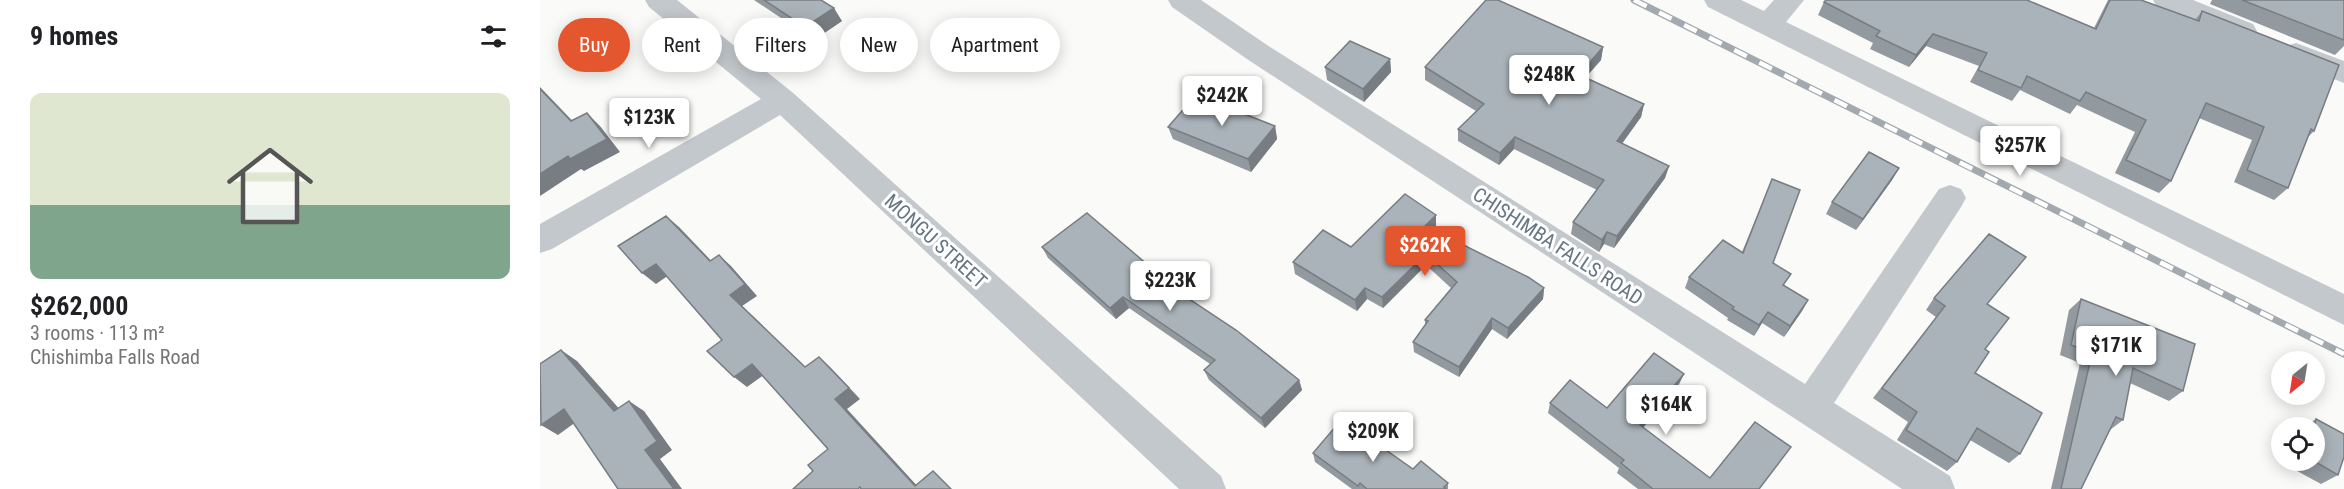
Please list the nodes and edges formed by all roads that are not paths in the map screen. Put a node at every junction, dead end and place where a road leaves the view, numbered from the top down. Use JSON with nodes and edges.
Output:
{"nodes":[{"id":1,"x":659,"y":0,"type":"edge"},
{"id":2,"x":1182,"y":0,"type":"edge"},
{"id":3,"x":1718,"y":0,"type":"edge"},
{"id":4,"x":1790,"y":0,"type":"edge"},
{"id":5,"x":2167,"y":0,"type":"edge"},
{"id":6,"x":1768,"y":25,"type":"junction"},
{"id":7,"x":2344,"y":73,"type":"edge"},
{"id":8,"x":782,"y":100,"type":"junction"},
{"id":9,"x":1950,"y":198,"type":"dead end"},
{"id":10,"x":540,"y":240,"type":"edge"},
{"id":11,"x":2344,"y":310,"type":"edge"},
{"id":12,"x":1810,"y":408,"type":"junction"},
{"id":13,"x":1207,"y":489,"type":"edge"},
{"id":14,"x":1936,"y":489,"type":"edge"}],
"edges":[{"from":1,"to":8,"type":"street","name":"MONGU STREET"},
{"from":2,"to":12,"type":"street","name":"CHISHIMBA FALLS ROAD"},
{"from":3,"to":6,"type":"street"},
{"from":4,"to":6,"type":"street"},
{"from":5,"to":7,"type":"street"},
{"from":6,"to":11,"type":"street"},
{"from":8,"to":10,"type":"street"},
{"from":8,"to":13,"type":"street","name":"MONGU STREET"},
{"from":9,"to":12,"type":"street"},
{"from":12,"to":14,"type":"street","name":"CHISHIMBA FALLS ROAD"}]}
